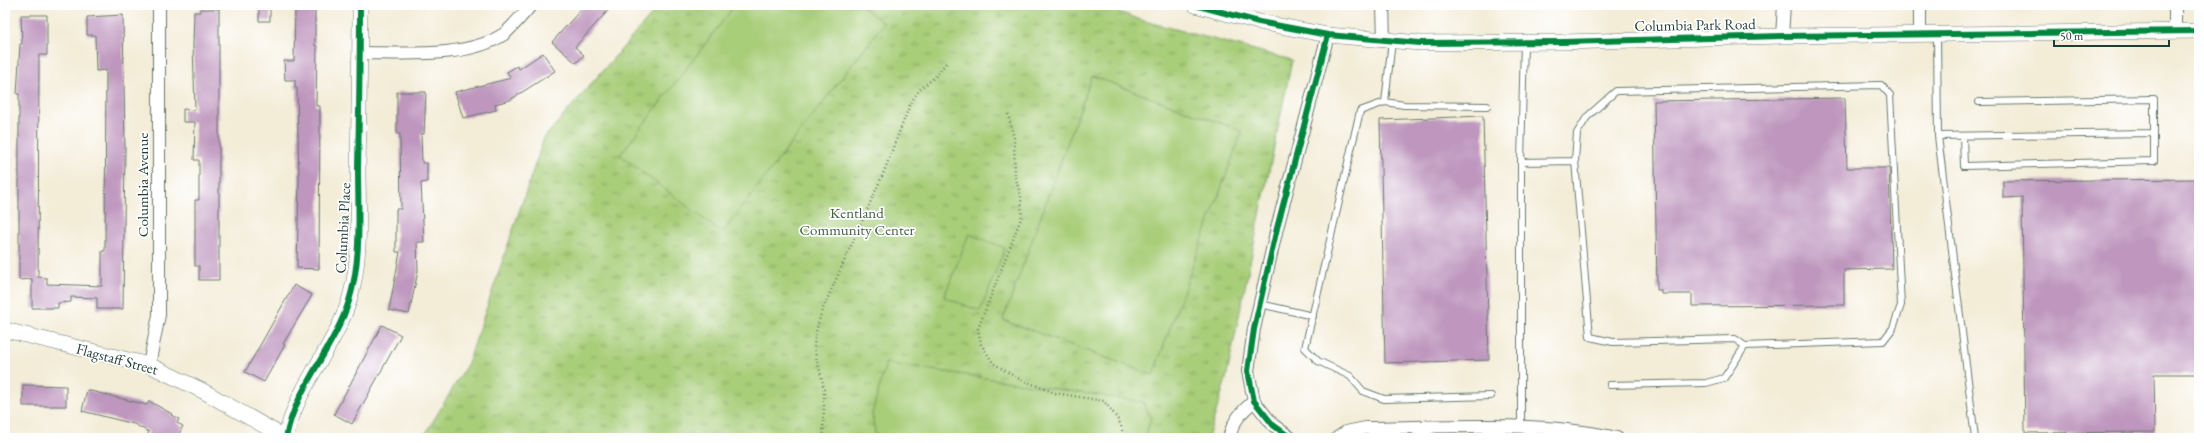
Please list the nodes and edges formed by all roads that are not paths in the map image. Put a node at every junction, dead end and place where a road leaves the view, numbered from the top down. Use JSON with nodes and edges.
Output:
{"nodes":[{"id":1,"x":159,"y":5,"type":"edge"},
{"id":2,"x":360,"y":5,"type":"edge"},
{"id":3,"x":531,"y":5,"type":"edge"},
{"id":4,"x":1195,"y":5,"type":"edge"},
{"id":5,"x":1383,"y":5,"type":"edge"},
{"id":6,"x":1784,"y":5,"type":"edge"},
{"id":7,"x":1920,"y":5,"type":"edge"},
{"id":8,"x":2175,"y":5,"type":"edge"},
{"id":9,"x":2199,"y":31,"type":"edge"},
{"id":10,"x":2175,"y":32,"type":"junction"},
{"id":11,"x":1920,"y":34,"type":"junction"},
{"id":12,"x":1937,"y":34,"type":"junction"},
{"id":13,"x":1328,"y":35,"type":"junction"},
{"id":14,"x":1782,"y":36,"type":"junction"},
{"id":15,"x":1388,"y":41,"type":"junction"},
{"id":16,"x":1524,"y":42,"type":"junction"},
{"id":17,"x":359,"y":53,"type":"junction"},
{"id":18,"x":1385,"y":102,"type":"junction"},
{"id":19,"x":1978,"y":102,"type":"dead end"},
{"id":20,"x":1487,"y":106,"type":"dead end"},
{"id":21,"x":2154,"y":133,"type":"junction"},
{"id":22,"x":1938,"y":136,"type":"junction"},
{"id":23,"x":1963,"y":136,"type":"junction"},
{"id":24,"x":1575,"y":161,"type":"junction"},
{"id":25,"x":1521,"y":162,"type":"junction"},
{"id":26,"x":1260,"y":304,"type":"junction"},
{"id":27,"x":1313,"y":316,"type":"junction"},
{"id":28,"x":5,"y":330,"type":"edge"},
{"id":29,"x":1745,"y":346,"type":"junction"},
{"id":30,"x":150,"y":365,"type":"junction"},
{"id":31,"x":1610,"y":385,"type":"dead end"},
{"id":32,"x":1491,"y":396,"type":"dead end"},
{"id":33,"x":1254,"y":401,"type":"junction"},
{"id":34,"x":1521,"y":426,"type":"junction"},
{"id":35,"x":1403,"y":428,"type":"junction"},
{"id":36,"x":286,"y":438,"type":"edge"},
{"id":37,"x":1229,"y":438,"type":"edge"},
{"id":38,"x":1292,"y":438,"type":"edge"},
{"id":39,"x":1337,"y":438,"type":"edge"},
{"id":40,"x":1441,"y":438,"type":"edge"},
{"id":41,"x":1617,"y":438,"type":"edge"},
{"id":42,"x":1975,"y":438,"type":"edge"}],
"edges":[{"from":1,"to":30,"type":"street","name":"Columbia Avenue"},
{"from":2,"to":17,"type":"street","name":"Columbia Place"},
{"from":3,"to":17,"type":"street"},
{"from":4,"to":13,"type":"street","name":"Columbia Park Road"},
{"from":5,"to":15,"type":"street"},
{"from":6,"to":14,"type":"street"},
{"from":7,"to":11,"type":"street"},
{"from":8,"to":10,"type":"street"},
{"from":9,"to":10,"type":"street","name":"Columbia Park Road"},
{"from":10,"to":12,"type":"street","name":"Columbia Park Road"},
{"from":11,"to":12,"type":"street","name":"Columbia Park Road"},
{"from":11,"to":14,"type":"street","name":"Columbia Park Road"},
{"from":12,"to":22,"type":"lane"},
{"from":13,"to":15,"type":"street","name":"Columbia Park Road"},
{"from":13,"to":26,"type":"street"},
{"from":14,"to":16,"type":"street","name":"Columbia Park Road"},
{"from":15,"to":16,"type":"street","name":"Columbia Park Road"},
{"from":15,"to":18,"type":"lane"},
{"from":16,"to":25,"type":"lane"},
{"from":17,"to":36,"type":"street","name":"Columbia Place"},
{"from":18,"to":20,"type":"lane"},
{"from":18,"to":27,"type":"lane"},
{"from":19,"to":21,"type":"lane"},
{"from":21,"to":23,"type":"lane"},
{"from":21,"to":23,"type":"lane"},
{"from":22,"to":23,"type":"lane"},
{"from":22,"to":42,"type":"lane"},
{"from":24,"to":25,"type":"lane"},
{"from":24,"to":29,"type":"lane"},
{"from":24,"to":29,"type":"lane"},
{"from":25,"to":34,"type":"lane"},
{"from":26,"to":27,"type":"lane"},
{"from":26,"to":33,"type":"street"},
{"from":27,"to":32,"type":"lane"},
{"from":28,"to":30,"type":"street","name":"Flagstaff Street"},
{"from":29,"to":31,"type":"lane"},
{"from":30,"to":36,"type":"street","name":"Flagstaff Street"},
{"from":33,"to":37,"type":"street"},
{"from":33,"to":38,"type":"street"},
{"from":34,"to":35,"type":"street"},
{"from":34,"to":41,"type":"street"},
{"from":35,"to":39,"type":"street"},
{"from":35,"to":40,"type":"lane"}]}
